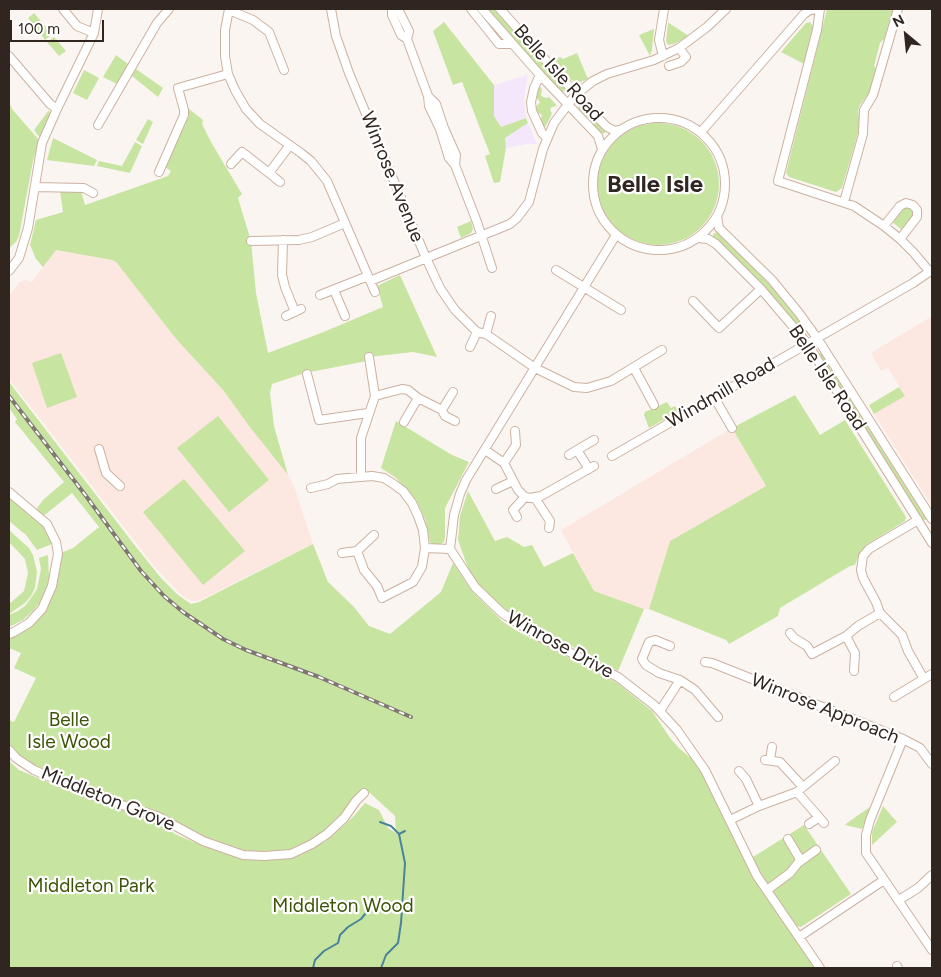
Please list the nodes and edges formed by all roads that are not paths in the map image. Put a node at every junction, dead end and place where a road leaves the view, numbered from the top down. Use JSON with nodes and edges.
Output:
{"nodes":[{"id":1,"x":63,"y":9,"type":"edge"},
{"id":2,"x":98,"y":9,"type":"edge"},
{"id":3,"x":169,"y":9,"type":"edge"},
{"id":4,"x":229,"y":9,"type":"edge"},
{"id":5,"x":331,"y":9,"type":"edge"},
{"id":6,"x":393,"y":9,"type":"edge"},
{"id":7,"x":471,"y":9,"type":"edge"},
{"id":8,"x":482,"y":9,"type":"edge"},
{"id":9,"x":664,"y":9,"type":"edge"},
{"id":10,"x":726,"y":9,"type":"edge"},
{"id":11,"x":819,"y":9,"type":"edge"},
{"id":12,"x":898,"y":9,"type":"edge"},
{"id":13,"x":506,"y":11,"type":"edge"},
{"id":14,"x":94,"y":33,"type":"junction"},
{"id":15,"x":512,"y":44,"type":"junction"},
{"id":16,"x":680,"y":48,"type":"junction"},
{"id":17,"x":9,"y":56,"type":"edge"},
{"id":18,"x":663,"y":56,"type":"junction"},
{"id":19,"x":668,"y":66,"type":"dead end"},
{"id":20,"x":284,"y":70,"type":"dead end"},
{"id":21,"x":228,"y":74,"type":"junction"},
{"id":22,"x":540,"y":75,"type":"junction"},
{"id":23,"x":575,"y":95,"type":"junction"},
{"id":24,"x":568,"y":105,"type":"junction"},
{"id":25,"x":56,"y":109,"type":"junction"},
{"id":26,"x":98,"y":125,"type":"dead end"},
{"id":27,"x":620,"y":130,"type":"junction"},
{"id":28,"x":700,"y":132,"type":"junction"},
{"id":29,"x":547,"y":138,"type":"junction"},
{"id":30,"x":290,"y":145,"type":"junction"},
{"id":31,"x":602,"y":149,"type":"junction"},
{"id":32,"x":231,"y":164,"type":"dead end"},
{"id":33,"x":159,"y":172,"type":"dead end"},
{"id":34,"x":269,"y":172,"type":"junction"},
{"id":35,"x":280,"y":182,"type":"dead end"},
{"id":36,"x":35,"y":187,"type":"junction"},
{"id":37,"x":93,"y":193,"type":"dead end"},
{"id":38,"x":844,"y":202,"type":"junction"},
{"id":39,"x":716,"y":216,"type":"junction"},
{"id":40,"x":345,"y":223,"type":"junction"},
{"id":41,"x":884,"y":226,"type":"junction"},
{"id":42,"x":616,"y":234,"type":"junction"},
{"id":43,"x":482,"y":236,"type":"junction"},
{"id":44,"x":697,"y":238,"type":"junction"},
{"id":45,"x":900,"y":239,"type":"junction"},
{"id":46,"x":283,"y":240,"type":"junction"},
{"id":47,"x":251,"y":241,"type":"dead end"},
{"id":48,"x":426,"y":258,"type":"junction"},
{"id":49,"x":492,"y":268,"type":"dead end"},
{"id":50,"x":556,"y":270,"type":"dead end"},
{"id":51,"x":930,"y":270,"type":"edge"},
{"id":52,"x":9,"y":271,"type":"edge"},
{"id":53,"x":369,"y":278,"type":"junction"},
{"id":54,"x":584,"y":287,"type":"junction"},
{"id":55,"x":761,"y":289,"type":"junction"},
{"id":56,"x":334,"y":290,"type":"junction"},
{"id":57,"x":375,"y":292,"type":"dead end"},
{"id":58,"x":320,"y":295,"type":"dead end"},
{"id":59,"x":693,"y":301,"type":"dead end"},
{"id":60,"x":621,"y":310,"type":"dead end"},
{"id":61,"x":286,"y":316,"type":"dead end"},
{"id":62,"x":345,"y":316,"type":"dead end"},
{"id":63,"x":491,"y":316,"type":"dead end"},
{"id":64,"x":477,"y":332,"type":"junction"},
{"id":65,"x":486,"y":334,"type":"junction"},
{"id":66,"x":817,"y":338,"type":"junction"},
{"id":67,"x":807,"y":344,"type":"junction"},
{"id":68,"x":470,"y":347,"type":"dead end"},
{"id":69,"x":662,"y":350,"type":"dead end"},
{"id":70,"x":369,"y":358,"type":"dead end"},
{"id":71,"x":535,"y":368,"type":"junction"},
{"id":72,"x":634,"y":368,"type":"junction"},
{"id":73,"x":307,"y":374,"type":"dead end"},
{"id":74,"x":453,"y":392,"type":"dead end"},
{"id":75,"x":375,"y":396,"type":"junction"},
{"id":76,"x":714,"y":397,"type":"junction"},
{"id":77,"x":418,"y":398,"type":"junction"},
{"id":78,"x":654,"y":406,"type":"dead end"},
{"id":79,"x":442,"y":410,"type":"junction"},
{"id":80,"x":368,"y":413,"type":"junction"},
{"id":81,"x":319,"y":420,"type":"junction"},
{"id":82,"x":455,"y":421,"type":"dead end"},
{"id":83,"x":404,"y":422,"type":"dead end"},
{"id":84,"x":320,"y":428,"type":"dead end"},
{"id":85,"x":732,"y":428,"type":"dead end"},
{"id":86,"x":515,"y":431,"type":"dead end"},
{"id":87,"x":594,"y":440,"type":"dead end"},
{"id":88,"x":98,"y":449,"type":"dead end"},
{"id":89,"x":485,"y":450,"type":"junction"},
{"id":90,"x":578,"y":450,"type":"junction"},
{"id":91,"x":568,"y":455,"type":"dead end"},
{"id":92,"x":612,"y":456,"type":"dead end"},
{"id":93,"x":504,"y":463,"type":"junction"},
{"id":94,"x":361,"y":476,"type":"junction"},
{"id":95,"x":513,"y":481,"type":"junction"},
{"id":96,"x":120,"y":486,"type":"dead end"},
{"id":97,"x":311,"y":488,"type":"dead end"},
{"id":98,"x":496,"y":489,"type":"dead end"},
{"id":99,"x":9,"y":492,"type":"edge"},
{"id":100,"x":526,"y":497,"type":"junction"},
{"id":101,"x":535,"y":498,"type":"junction"},
{"id":102,"x":517,"y":517,"type":"dead end"},
{"id":103,"x":932,"y":519,"type":"edge"},
{"id":104,"x":918,"y":520,"type":"junction"},
{"id":105,"x":549,"y":528,"type":"dead end"},
{"id":106,"x":374,"y":535,"type":"dead end"},
{"id":107,"x":932,"y":543,"type":"edge"},
{"id":108,"x":425,"y":548,"type":"junction"},
{"id":109,"x":450,"y":549,"type":"junction"},
{"id":110,"x":357,"y":551,"type":"junction"},
{"id":111,"x":342,"y":553,"type":"dead end"},
{"id":112,"x":880,"y":613,"type":"junction"},
{"id":113,"x":790,"y":633,"type":"dead end"},
{"id":114,"x":9,"y":634,"type":"edge"},
{"id":115,"x":644,"y":634,"type":"dead end"},
{"id":116,"x":846,"y":636,"type":"junction"},
{"id":117,"x":649,"y":642,"type":"junction"},
{"id":118,"x":670,"y":646,"type":"dead end"},
{"id":119,"x":710,"y":660,"type":"dead end"},
{"id":120,"x":854,"y":671,"type":"dead end"},
{"id":121,"x":932,"y":674,"type":"edge"},
{"id":122,"x":680,"y":680,"type":"junction"},
{"id":123,"x":924,"y":680,"type":"junction"},
{"id":124,"x":894,"y":697,"type":"dead end"},
{"id":125,"x":660,"y":712,"type":"junction"},
{"id":126,"x":718,"y":717,"type":"dead end"},
{"id":127,"x":903,"y":739,"type":"junction"},
{"id":128,"x":772,"y":748,"type":"dead end"},
{"id":129,"x":9,"y":750,"type":"edge"},
{"id":130,"x":835,"y":761,"type":"dead end"},
{"id":131,"x":932,"y":764,"type":"edge"},
{"id":132,"x":739,"y":771,"type":"dead end"},
{"id":133,"x":754,"y":774,"type":"dead end"},
{"id":134,"x":746,"y":779,"type":"junction"},
{"id":135,"x":800,"y":789,"type":"junction"},
{"id":136,"x":364,"y":793,"type":"dead end"},
{"id":137,"x":759,"y":806,"type":"junction"},
{"id":138,"x":730,"y":820,"type":"junction"},
{"id":139,"x":809,"y":824,"type":"dead end"},
{"id":140,"x":788,"y":839,"type":"dead end"},
{"id":141,"x":816,"y":850,"type":"dead end"},
{"id":142,"x":801,"y":860,"type":"junction"},
{"id":143,"x":932,"y":875,"type":"edge"},
{"id":144,"x":884,"y":880,"type":"junction"},
{"id":145,"x":767,"y":890,"type":"junction"},
{"id":146,"x":899,"y":900,"type":"junction"},
{"id":147,"x":799,"y":938,"type":"junction"},
{"id":148,"x":932,"y":950,"type":"edge"},
{"id":149,"x":820,"y":968,"type":"edge"}],
"edges":[{"from":1,"to":14,"type":"street"},
{"from":2,"to":14,"type":"street"},
{"from":3,"to":26,"type":"street"},
{"from":4,"to":20,"type":"street"},
{"from":4,"to":21,"type":"street"},
{"from":5,"to":48,"type":"street","name":"Winrose Avenue"},
{"from":6,"to":43,"type":"street"},
{"from":7,"to":15,"type":"street","name":"Belle Isle Road"},
{"from":8,"to":15,"type":"street","name":"Belle Isle Road"},
{"from":9,"to":18,"type":"street"},
{"from":10,"to":16,"type":"street"},
{"from":11,"to":28,"type":"street"},
{"from":11,"to":38,"type":"street"},
{"from":12,"to":38,"type":"street"},
{"from":13,"to":23,"type":"street","name":"Belle Isle Road"},
{"from":14,"to":25,"type":"street"},
{"from":15,"to":22,"type":"street","name":"Belle Isle Road"},
{"from":16,"to":18,"type":"street"},
{"from":16,"to":19,"type":"street"},
{"from":17,"to":25,"type":"street"},
{"from":18,"to":23,"type":"street"},
{"from":21,"to":30,"type":"street"},
{"from":21,"to":33,"type":"street"},
{"from":22,"to":24,"type":"street","name":"Belle Isle Road"},
{"from":22,"to":29,"type":"street"},
{"from":23,"to":24,"type":"street"},
{"from":23,"to":27,"type":"street","name":"Belle Isle Road"},
{"from":24,"to":29,"type":"street"},
{"from":24,"to":31,"type":"street","name":"Belle Isle Road"},
{"from":25,"to":36,"type":"street"},
{"from":27,"to":28,"type":"street"},
{"from":27,"to":31,"type":"street"},
{"from":28,"to":39,"type":"street"},
{"from":29,"to":43,"type":"street"},
{"from":30,"to":34,"type":"street"},
{"from":30,"to":40,"type":"street"},
{"from":31,"to":42,"type":"street"},
{"from":32,"to":34,"type":"street"},
{"from":34,"to":35,"type":"street"},
{"from":36,"to":37,"type":"street"},
{"from":36,"to":52,"type":"street"},
{"from":38,"to":41,"type":"street"},
{"from":39,"to":44,"type":"street"},
{"from":39,"to":66,"type":"street","name":"Belle Isle Road"},
{"from":40,"to":46,"type":"street"},
{"from":40,"to":53,"type":"street"},
{"from":41,"to":45,"type":"street"},
{"from":41,"to":45,"type":"street"},
{"from":42,"to":44,"type":"street"},
{"from":42,"to":54,"type":"street"},
{"from":43,"to":48,"type":"street"},
{"from":43,"to":49,"type":"street"},
{"from":44,"to":55,"type":"street","name":"Belle Isle Road"},
{"from":45,"to":51,"type":"street"},
{"from":46,"to":47,"type":"street"},
{"from":46,"to":61,"type":"street"},
{"from":48,"to":53,"type":"street"},
{"from":48,"to":64,"type":"street","name":"Winrose Avenue"},
{"from":50,"to":54,"type":"street"},
{"from":51,"to":66,"type":"street","name":"Windmill Road"},
{"from":53,"to":56,"type":"street"},
{"from":53,"to":57,"type":"street"},
{"from":54,"to":60,"type":"street"},
{"from":54,"to":71,"type":"street"},
{"from":55,"to":59,"type":"street"},
{"from":55,"to":67,"type":"street","name":"Belle Isle Road"},
{"from":56,"to":58,"type":"street"},
{"from":56,"to":62,"type":"street"},
{"from":63,"to":65,"type":"street"},
{"from":64,"to":65,"type":"street"},
{"from":64,"to":68,"type":"street"},
{"from":65,"to":71,"type":"street"},
{"from":66,"to":67,"type":"street","name":"Windmill Road"},
{"from":66,"to":103,"type":"street","name":"Belle Isle Road"},
{"from":67,"to":76,"type":"street","name":"Windmill Road"},
{"from":67,"to":104,"type":"street","name":"Belle Isle Road"},
{"from":69,"to":72,"type":"street"},
{"from":70,"to":75,"type":"street"},
{"from":71,"to":72,"type":"street"},
{"from":71,"to":89,"type":"street"},
{"from":72,"to":78,"type":"street"},
{"from":73,"to":81,"type":"street"},
{"from":74,"to":79,"type":"street"},
{"from":75,"to":77,"type":"street"},
{"from":75,"to":80,"type":"street"},
{"from":76,"to":85,"type":"street"},
{"from":76,"to":92,"type":"street","name":"Windmill Road"},
{"from":77,"to":79,"type":"street"},
{"from":77,"to":83,"type":"street"},
{"from":79,"to":82,"type":"street"},
{"from":80,"to":81,"type":"street"},
{"from":80,"to":94,"type":"street"},
{"from":81,"to":84,"type":"street"},
{"from":86,"to":93,"type":"street"},
{"from":87,"to":90,"type":"street"},
{"from":88,"to":96,"type":"street"},
{"from":89,"to":93,"type":"street"},
{"from":89,"to":109,"type":"street"},
{"from":90,"to":91,"type":"street"},
{"from":90,"to":101,"type":"street"},
{"from":93,"to":95,"type":"street"},
{"from":94,"to":97,"type":"street"},
{"from":94,"to":108,"type":"street"},
{"from":95,"to":98,"type":"street"},
{"from":95,"to":100,"type":"street"},
{"from":99,"to":114,"type":"street"},
{"from":100,"to":101,"type":"street"},
{"from":100,"to":102,"type":"street"},
{"from":101,"to":105,"type":"street"},
{"from":104,"to":107,"type":"street","name":"Belle Isle Road"},
{"from":104,"to":112,"type":"street"},
{"from":106,"to":110,"type":"street"},
{"from":108,"to":109,"type":"street"},
{"from":108,"to":110,"type":"street"},
{"from":109,"to":125,"type":"street","name":"Winrose Drive"},
{"from":110,"to":111,"type":"street"},
{"from":112,"to":116,"type":"street"},
{"from":112,"to":123,"type":"street"},
{"from":113,"to":116,"type":"street"},
{"from":115,"to":117,"type":"street"},
{"from":116,"to":120,"type":"street"},
{"from":117,"to":118,"type":"street"},
{"from":117,"to":122,"type":"street"},
{"from":119,"to":127,"type":"street","name":"Winrose Approach"},
{"from":121,"to":123,"type":"street"},
{"from":122,"to":125,"type":"street"},
{"from":122,"to":126,"type":"street"},
{"from":123,"to":124,"type":"street"},
{"from":125,"to":138,"type":"street","name":"Winrose Drive"},
{"from":127,"to":131,"type":"street","name":"Winrose Approach"},
{"from":127,"to":144,"type":"street"},
{"from":128,"to":135,"type":"street"},
{"from":129,"to":136,"type":"street","name":"Middleton Grove"},
{"from":130,"to":135,"type":"street"},
{"from":132,"to":134,"type":"street"},
{"from":133,"to":134,"type":"street"},
{"from":134,"to":137,"type":"street"},
{"from":135,"to":137,"type":"street"},
{"from":135,"to":139,"type":"street"},
{"from":137,"to":138,"type":"street"},
{"from":138,"to":145,"type":"street","name":"Winrose Drive"},
{"from":140,"to":142,"type":"street"},
{"from":141,"to":142,"type":"street"},
{"from":142,"to":145,"type":"street"},
{"from":143,"to":146,"type":"street"},
{"from":144,"to":146,"type":"street"},
{"from":144,"to":147,"type":"street"},
{"from":145,"to":147,"type":"street","name":"Winrose Drive"},
{"from":146,"to":148,"type":"street"},
{"from":147,"to":149,"type":"street","name":"Winrose Drive"}]}
